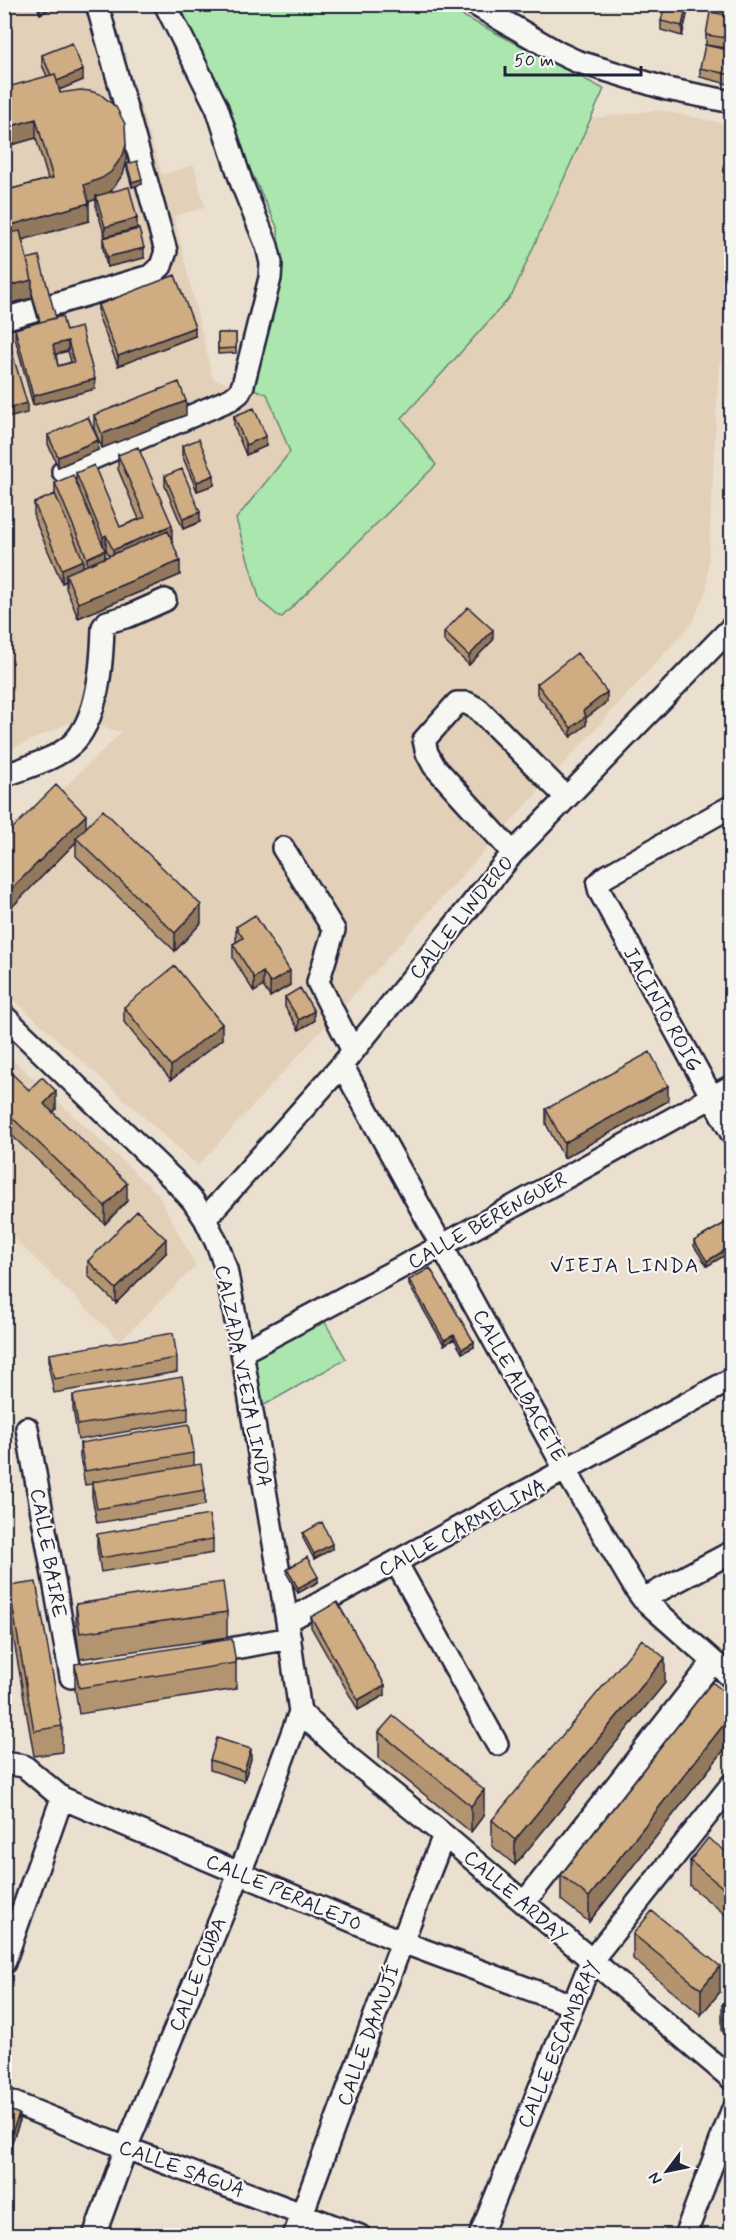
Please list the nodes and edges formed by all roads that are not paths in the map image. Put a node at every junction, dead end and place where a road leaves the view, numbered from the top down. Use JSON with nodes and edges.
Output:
{"nodes":[{"id":1,"x":97,"y":4,"type":"edge"},
{"id":2,"x":165,"y":4,"type":"edge"},
{"id":3,"x":474,"y":4,"type":"edge"},
{"id":4,"x":732,"y":102,"type":"edge"},
{"id":5,"x":4,"y":319,"type":"edge"},
{"id":6,"x":63,"y":471,"type":"dead end"},
{"id":7,"x":165,"y":600,"type":"dead end"},
{"id":8,"x":732,"y":627,"type":"edge"},
{"id":9,"x":4,"y":776,"type":"edge"},
{"id":10,"x":566,"y":797,"type":"junction"},
{"id":11,"x":732,"y":806,"type":"edge"},
{"id":12,"x":283,"y":848,"type":"dead end"},
{"id":13,"x":513,"y":853,"type":"junction"},
{"id":14,"x":4,"y":1016,"type":"edge"},
{"id":15,"x":348,"y":1058,"type":"junction"},
{"id":16,"x":732,"y":1086,"type":"edge"},
{"id":17,"x":711,"y":1097,"type":"junction"},
{"id":18,"x":732,"y":1134,"type":"edge"},
{"id":19,"x":205,"y":1219,"type":"junction"},
{"id":20,"x":443,"y":1245,"type":"junction"},
{"id":21,"x":242,"y":1352,"type":"junction"},
{"id":22,"x":732,"y":1379,"type":"edge"},
{"id":23,"x":27,"y":1428,"type":"dead end"},
{"id":24,"x":566,"y":1471,"type":"junction"},
{"id":25,"x":732,"y":1552,"type":"edge"},
{"id":26,"x":396,"y":1562,"type":"junction"},
{"id":27,"x":643,"y":1599,"type":"junction"},
{"id":28,"x":289,"y":1629,"type":"junction"},
{"id":29,"x":186,"y":1657,"type":"edge"},
{"id":30,"x":713,"y":1662,"type":"junction"},
{"id":31,"x":117,"y":1669,"type":"edge"},
{"id":32,"x":732,"y":1677,"type":"edge"},
{"id":33,"x":300,"y":1712,"type":"junction"},
{"id":34,"x":496,"y":1744,"type":"dead end"},
{"id":35,"x":4,"y":1762,"type":"edge"},
{"id":36,"x":732,"y":1785,"type":"edge"},
{"id":37,"x":62,"y":1798,"type":"junction"},
{"id":38,"x":444,"y":1835,"type":"junction"},
{"id":39,"x":239,"y":1873,"type":"junction"},
{"id":40,"x":524,"y":1904,"type":"junction"},
{"id":41,"x":402,"y":1942,"type":"junction"},
{"id":42,"x":591,"y":1961,"type":"junction"},
{"id":43,"x":4,"y":1963,"type":"edge"},
{"id":44,"x":572,"y":2005,"type":"junction"},
{"id":45,"x":732,"y":2079,"type":"edge"},
{"id":46,"x":4,"y":2099,"type":"edge"},
{"id":47,"x":732,"y":2111,"type":"edge"},
{"id":48,"x":126,"y":2148,"type":"junction"},
{"id":49,"x":303,"y":2213,"type":"junction"},
{"id":50,"x":94,"y":2235,"type":"edge"},
{"id":51,"x":294,"y":2235,"type":"edge"},
{"id":52,"x":360,"y":2235,"type":"edge"},
{"id":53,"x":480,"y":2235,"type":"edge"},
{"id":54,"x":685,"y":2235,"type":"edge"}],
"edges":[{"from":1,"to":5,"type":"street"},
{"from":2,"to":6,"type":"street"},
{"from":3,"to":4,"type":"street"},
{"from":7,"to":9,"type":"street"},
{"from":8,"to":10,"type":"street","name":"CALLE LINDERO"},
{"from":10,"to":13,"type":"street","name":"CALLE LINDERO"},
{"from":10,"to":13,"type":"street"},
{"from":11,"to":17,"type":"street","name":"JACINTO ROIG"},
{"from":12,"to":15,"type":"street","name":"CALLE ALBACETE"},
{"from":13,"to":15,"type":"street","name":"CALLE LINDERO"},
{"from":14,"to":19,"type":"street","name":"CALZADA VIEJA LINDA"},
{"from":15,"to":19,"type":"street","name":"CALLE LINDERO"},
{"from":15,"to":20,"type":"street","name":"CALLE ALBACETE"},
{"from":16,"to":17,"type":"street","name":"CALLE BERENGUER"},
{"from":17,"to":18,"type":"street","name":"JACINTO ROIG"},
{"from":17,"to":20,"type":"street","name":"CALLE BERENGUER"},
{"from":19,"to":21,"type":"street","name":"CALZADA VIEJA LINDA"},
{"from":20,"to":21,"type":"street","name":"CALLE BERENGUER"},
{"from":20,"to":24,"type":"street","name":"CALLE ALBACETE"},
{"from":21,"to":28,"type":"street","name":"CALZADA VIEJA LINDA"},
{"from":22,"to":24,"type":"street","name":"CALLE CARMELINA"},
{"from":23,"to":31,"type":"street","name":"CALLE BAIRE"},
{"from":24,"to":26,"type":"street","name":"CALLE CARMELINA"},
{"from":24,"to":27,"type":"street","name":"CALLE ALBACETE"},
{"from":25,"to":27,"type":"street"},
{"from":26,"to":28,"type":"street","name":"CALLE CARMELINA"},
{"from":26,"to":34,"type":"street"},
{"from":27,"to":30,"type":"street","name":"CALLE ALBACETE"},
{"from":28,"to":29,"type":"street","name":"CALLE CARMELINA"},
{"from":28,"to":33,"type":"street","name":"CALZADA VIEJA LINDA"},
{"from":30,"to":32,"type":"street","name":"CALLE ALBACETE"},
{"from":30,"to":40,"type":"street"},
{"from":33,"to":38,"type":"street","name":"CALLE ARDAY"},
{"from":33,"to":39,"type":"street","name":"CALLE CUBA"},
{"from":35,"to":37,"type":"street","name":"CALLE PERALEJO"},
{"from":36,"to":42,"type":"street","name":"CALLE ESCAMBRAY"},
{"from":37,"to":39,"type":"street","name":"CALLE PERALEJO"},
{"from":37,"to":43,"type":"street"},
{"from":38,"to":40,"type":"street","name":"CALLE ARDAY"},
{"from":38,"to":41,"type":"street","name":"CALLE DAMUJÍ"},
{"from":39,"to":41,"type":"street","name":"CALLE PERALEJO"},
{"from":39,"to":48,"type":"street","name":"CALLE CUBA"},
{"from":40,"to":42,"type":"street","name":"CALLE ARDAY"},
{"from":41,"to":44,"type":"street","name":"CALLE PERALEJO"},
{"from":41,"to":49,"type":"street","name":"CALLE DAMUJÍ"},
{"from":42,"to":44,"type":"street","name":"CALLE ESCAMBRAY"},
{"from":42,"to":45,"type":"street","name":"CALLE ARDAY"},
{"from":44,"to":53,"type":"street","name":"CALLE ESCAMBRAY"},
{"from":46,"to":48,"type":"street","name":"CALLE SAGUA"},
{"from":47,"to":54,"type":"street"},
{"from":48,"to":49,"type":"street","name":"CALLE SAGUA"},
{"from":48,"to":50,"type":"street","name":"CALLE CUBA"},
{"from":49,"to":51,"type":"street","name":"CALLE DAMUJÍ"},
{"from":49,"to":52,"type":"street","name":"CALLE SAGUA"}]}
